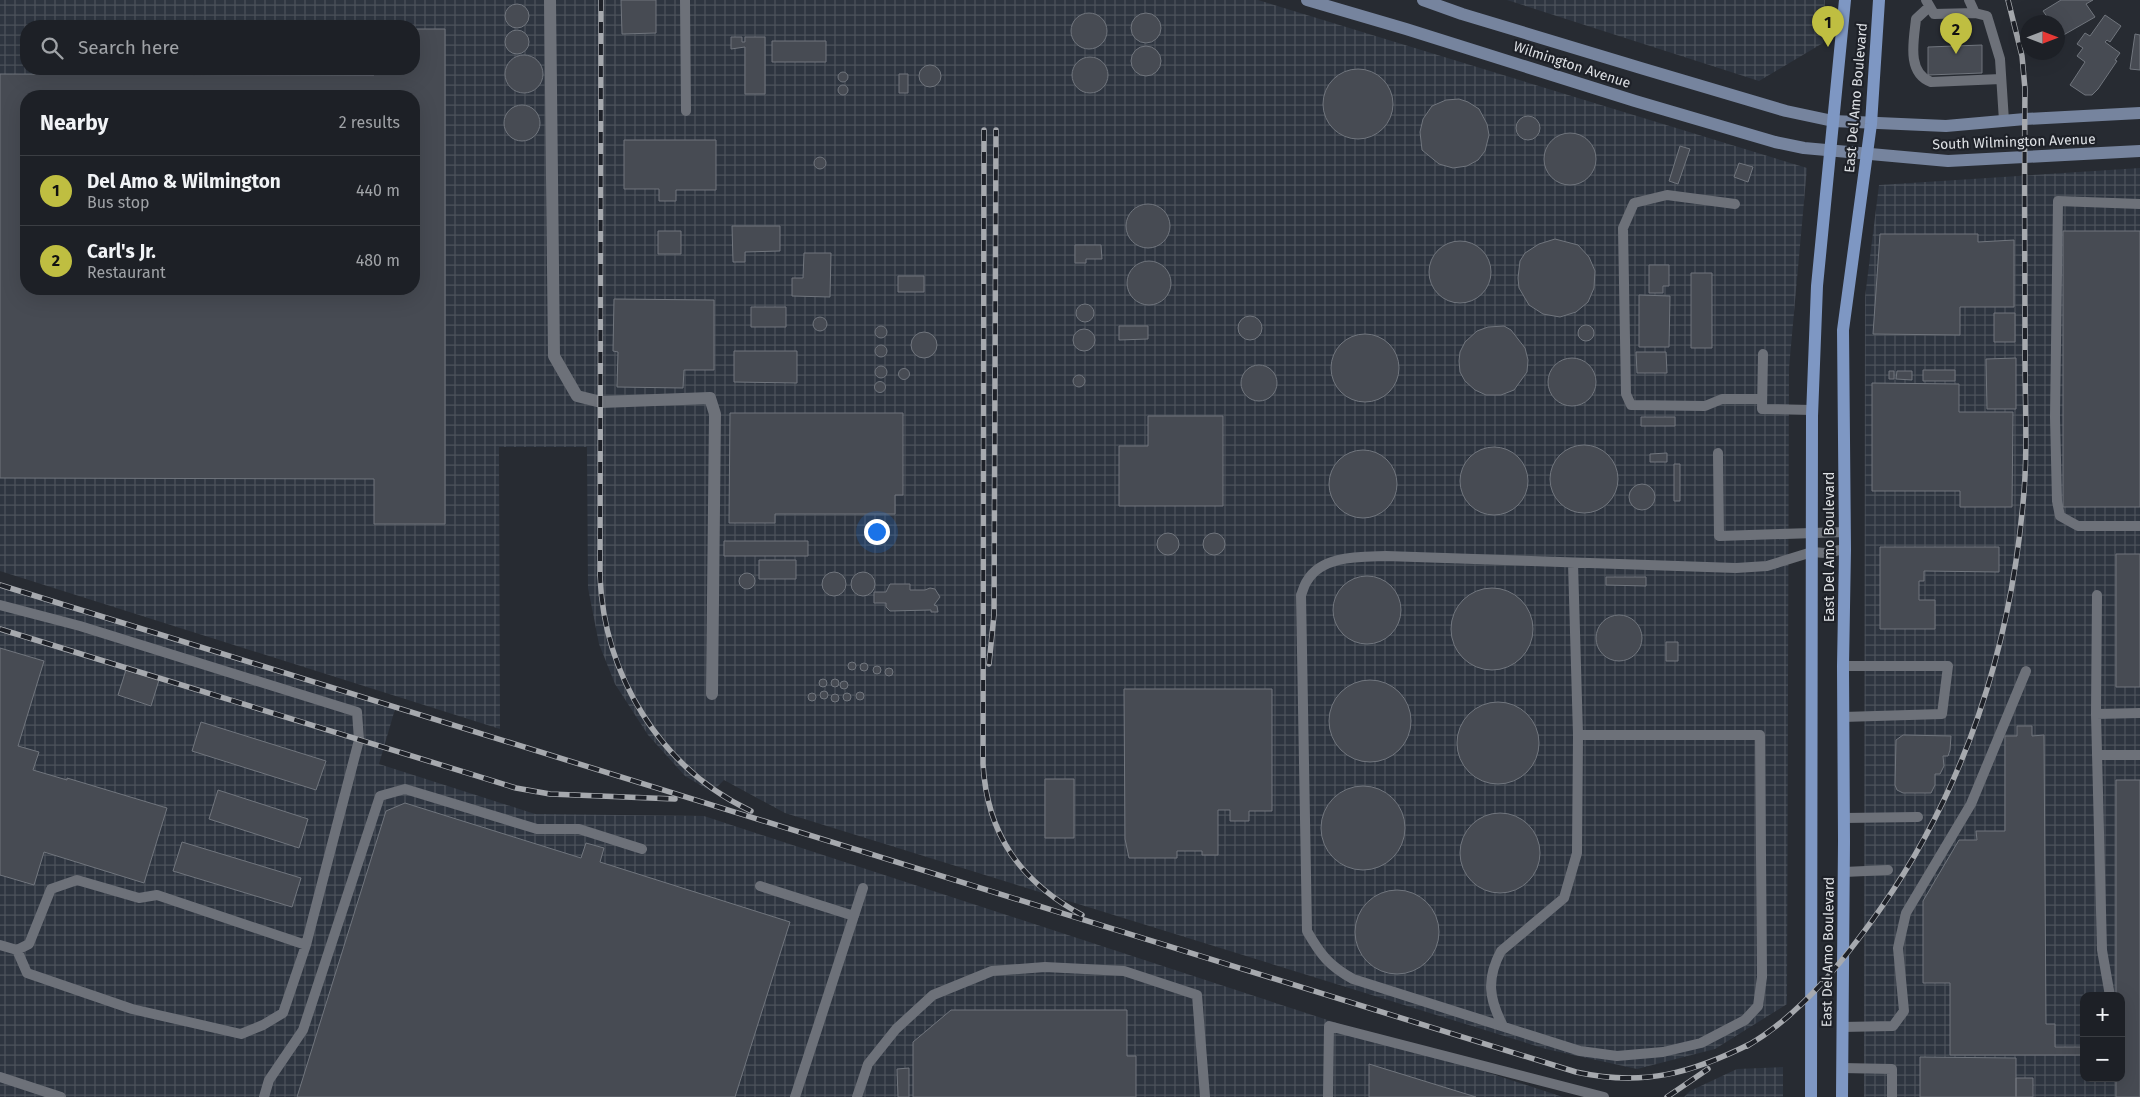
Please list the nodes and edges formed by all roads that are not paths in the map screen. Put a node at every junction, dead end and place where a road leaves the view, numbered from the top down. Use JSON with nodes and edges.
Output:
{"nodes":[{"id":1,"x":550,"y":0,"type":"edge"},
{"id":2,"x":685,"y":0,"type":"edge"},
{"id":3,"x":1307,"y":0,"type":"edge"},
{"id":4,"x":1423,"y":0,"type":"edge"},
{"id":5,"x":1845,"y":0,"type":"edge"},
{"id":6,"x":1878,"y":0,"type":"edge"},
{"id":7,"x":1969,"y":0,"type":"edge"},
{"id":8,"x":1928,"y":3,"type":"edge"},
{"id":9,"x":1976,"y":13,"type":"junction"},
{"id":10,"x":2001,"y":79,"type":"junction"},
{"id":11,"x":686,"y":111,"type":"dead end"},
{"id":12,"x":2140,"y":113,"type":"edge"},
{"id":13,"x":1833,"y":121,"type":"junction"},
{"id":14,"x":2004,"y":121,"type":"junction"},
{"id":15,"x":1871,"y":124,"type":"junction"},
{"id":16,"x":2140,"y":151,"type":"edge"},
{"id":17,"x":1830,"y":152,"type":"junction"},
{"id":18,"x":1867,"y":155,"type":"junction"},
{"id":19,"x":1735,"y":204,"type":"dead end"},
{"id":20,"x":2140,"y":204,"type":"edge"},
{"id":21,"x":1763,"y":354,"type":"dead end"},
{"id":22,"x":1762,"y":399,"type":"junction"},
{"id":23,"x":1812,"y":410,"type":"junction"},
{"id":24,"x":1718,"y":453,"type":"dead end"},
{"id":25,"x":2140,"y":526,"type":"edge"},
{"id":26,"x":1812,"y":532,"type":"junction"},
{"id":27,"x":1845,"y":532,"type":"junction"},
{"id":28,"x":1845,"y":549,"type":"junction"},
{"id":29,"x":1812,"y":552,"type":"junction"},
{"id":30,"x":1573,"y":562,"type":"junction"},
{"id":31,"x":2096,"y":595,"type":"dead end"},
{"id":32,"x":0,"y":605,"type":"edge"},
{"id":33,"x":1843,"y":666,"type":"junction"},
{"id":34,"x":2026,"y":671,"type":"dead end"},
{"id":35,"x":712,"y":694,"type":"dead end"},
{"id":36,"x":2140,"y":713,"type":"edge"},
{"id":37,"x":2096,"y":714,"type":"junction"},
{"id":38,"x":1843,"y":717,"type":"junction"},
{"id":39,"x":1578,"y":735,"type":"junction"},
{"id":40,"x":2097,"y":755,"type":"junction"},
{"id":41,"x":2140,"y":755,"type":"edge"},
{"id":42,"x":1918,"y":817,"type":"dead end"},
{"id":43,"x":1844,"y":818,"type":"junction"},
{"id":44,"x":642,"y":849,"type":"dead end"},
{"id":45,"x":1888,"y":870,"type":"dead end"},
{"id":46,"x":1844,"y":872,"type":"junction"},
{"id":47,"x":760,"y":886,"type":"dead end"},
{"id":48,"x":863,"y":888,"type":"dead end"},
{"id":49,"x":854,"y":916,"type":"junction"},
{"id":50,"x":0,"y":945,"type":"edge"},
{"id":51,"x":306,"y":945,"type":"junction"},
{"id":52,"x":16,"y":950,"type":"junction"},
{"id":53,"x":2109,"y":992,"type":"edge"},
{"id":54,"x":1504,"y":1026,"type":"junction"},
{"id":55,"x":1842,"y":1027,"type":"junction"},
{"id":56,"x":1842,"y":1068,"type":"junction"},
{"id":57,"x":0,"y":1077,"type":"edge"},
{"id":58,"x":61,"y":1097,"type":"edge"},
{"id":59,"x":264,"y":1097,"type":"edge"},
{"id":60,"x":795,"y":1097,"type":"edge"},
{"id":61,"x":857,"y":1097,"type":"edge"},
{"id":62,"x":1205,"y":1097,"type":"edge"},
{"id":63,"x":1328,"y":1097,"type":"edge"},
{"id":64,"x":1604,"y":1097,"type":"edge"},
{"id":65,"x":1811,"y":1097,"type":"edge"},
{"id":66,"x":1842,"y":1097,"type":"edge"},
{"id":67,"x":1892,"y":1097,"type":"edge"}],
"edges":[{"from":1,"to":35,"type":"street"},
{"from":2,"to":11,"type":"lane"},
{"from":3,"to":17,"type":"main road","name":"Wilmington Avenue"},
{"from":4,"to":13,"type":"main road","name":"Wilmington Avenue"},
{"from":5,"to":13,"type":"main road","name":"East Del Amo Boulevard"},
{"from":6,"to":15,"type":"main road","name":"East Del Amo Boulevard"},
{"from":7,"to":9,"type":"lane"},
{"from":8,"to":9,"type":"lane"},
{"from":8,"to":10,"type":"lane"},
{"from":9,"to":10,"type":"lane"},
{"from":10,"to":14,"type":"lane"},
{"from":12,"to":14,"type":"main road","name":"South Wilmington Avenue"},
{"from":13,"to":15,"type":"main road","name":"South Wilmington Avenue"},
{"from":13,"to":17,"type":"main road","name":"East Del Amo Boulevard"},
{"from":14,"to":15,"type":"main road","name":"South Wilmington Avenue"},
{"from":15,"to":18,"type":"main road","name":"East Del Amo Boulevard"},
{"from":16,"to":18,"type":"main road","name":"South Wilmington Avenue"},
{"from":17,"to":18,"type":"main road","name":"South Wilmington Avenue"},
{"from":17,"to":23,"type":"main road","name":"East Del Amo Boulevard"},
{"from":18,"to":27,"type":"main road","name":"East Del Amo Boulevard"},
{"from":19,"to":22,"type":"lane"},
{"from":20,"to":25,"type":"lane"},
{"from":21,"to":22,"type":"lane"},
{"from":22,"to":23,"type":"lane"},
{"from":23,"to":26,"type":"main road","name":"East Del Amo Boulevard"},
{"from":24,"to":26,"type":"lane"},
{"from":26,"to":27,"type":"lane"},
{"from":26,"to":29,"type":"main road","name":"East Del Amo Boulevard"},
{"from":27,"to":28,"type":"main road","name":"East Del Amo Boulevard"},
{"from":28,"to":29,"type":"lane"},
{"from":28,"to":33,"type":"main road","name":"East Del Amo Boulevard"},
{"from":29,"to":30,"type":"lane"},
{"from":29,"to":65,"type":"main road","name":"East Del Amo Boulevard"},
{"from":30,"to":39,"type":"lane"},
{"from":30,"to":54,"type":"lane"},
{"from":31,"to":37,"type":"lane"},
{"from":32,"to":51,"type":"lane"},
{"from":33,"to":38,"type":"main road","name":"East Del Amo Boulevard"},
{"from":33,"to":38,"type":"lane"},
{"from":34,"to":55,"type":"lane"},
{"from":36,"to":37,"type":"lane"},
{"from":37,"to":40,"type":"lane"},
{"from":38,"to":43,"type":"main road","name":"East Del Amo Boulevard"},
{"from":39,"to":54,"type":"lane"},
{"from":39,"to":54,"type":"lane"},
{"from":40,"to":41,"type":"lane"},
{"from":40,"to":53,"type":"lane"},
{"from":42,"to":43,"type":"lane"},
{"from":43,"to":46,"type":"main road","name":"East Del Amo Boulevard"},
{"from":44,"to":59,"type":"lane"},
{"from":45,"to":46,"type":"lane"},
{"from":46,"to":55,"type":"main road","name":"East Del Amo Boulevard"},
{"from":47,"to":49,"type":"lane"},
{"from":48,"to":49,"type":"lane"},
{"from":49,"to":60,"type":"lane"},
{"from":50,"to":52,"type":"lane"},
{"from":51,"to":52,"type":"lane"},
{"from":51,"to":52,"type":"lane"},
{"from":55,"to":56,"type":"main road","name":"East Del Amo Boulevard"},
{"from":56,"to":66,"type":"main road","name":"East Del Amo Boulevard"},
{"from":56,"to":67,"type":"lane"},
{"from":57,"to":58,"type":"lane"},
{"from":61,"to":62,"type":"lane"},
{"from":63,"to":64,"type":"lane"}]}
